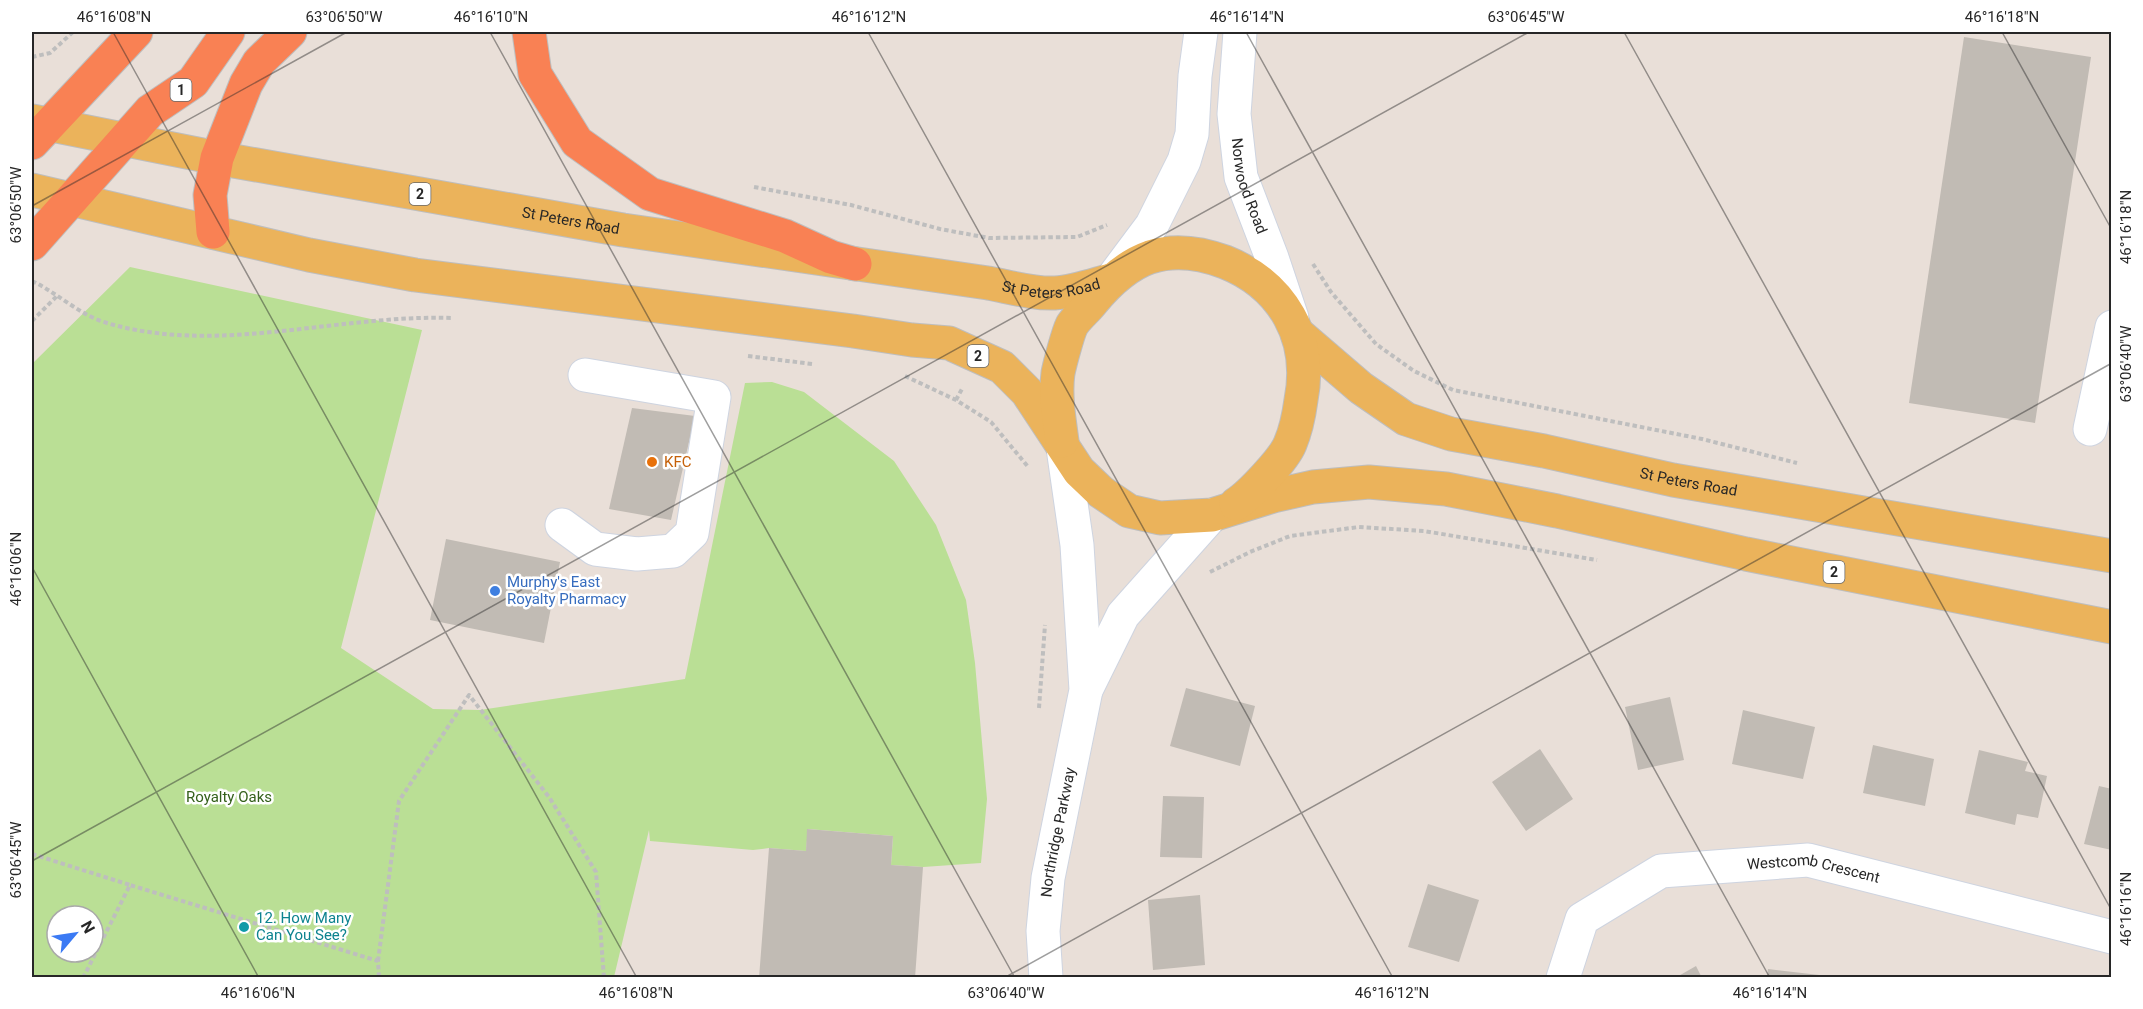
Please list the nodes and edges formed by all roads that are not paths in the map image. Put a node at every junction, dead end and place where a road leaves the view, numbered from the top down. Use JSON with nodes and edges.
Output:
{"nodes":[{"id":1,"x":136,"y":32,"type":"edge"},
{"id":2,"x":228,"y":32,"type":"edge"},
{"id":3,"x":290,"y":32,"type":"edge"},
{"id":4,"x":529,"y":32,"type":"edge"},
{"id":5,"x":1202,"y":32,"type":"edge"},
{"id":6,"x":1240,"y":32,"type":"edge"},
{"id":7,"x":37,"y":129,"type":"edge"},
{"id":8,"x":124,"y":140,"type":"junction"},
{"id":9,"x":217,"y":158,"type":"junction"},
{"id":10,"x":32,"y":190,"type":"edge"},
{"id":11,"x":72,"y":200,"type":"junction"},
{"id":12,"x":213,"y":232,"type":"junction"},
{"id":13,"x":32,"y":244,"type":"edge"},
{"id":14,"x":855,"y":264,"type":"junction"},
{"id":15,"x":1111,"y":280,"type":"junction"},
{"id":16,"x":2112,"y":327,"type":"edge"},
{"id":17,"x":1297,"y":333,"type":"junction"},
{"id":18,"x":585,"y":375,"type":"dead end"},
{"id":19,"x":2090,"y":429,"type":"dead end"},
{"id":20,"x":1063,"y":448,"type":"junction"},
{"id":21,"x":1212,"y":515,"type":"junction"},
{"id":22,"x":562,"y":525,"type":"dead end"},
{"id":23,"x":2112,"y":556,"type":"edge"},
{"id":24,"x":2112,"y":627,"type":"edge"},
{"id":25,"x":1086,"y":690,"type":"junction"},
{"id":26,"x":2112,"y":937,"type":"edge"},
{"id":27,"x":1046,"y":978,"type":"edge"},
{"id":28,"x":1563,"y":978,"type":"edge"}],
"edges":[{"from":1,"to":7,"type":"highway"},
{"from":2,"to":8,"type":"highway","number":"1"},
{"from":3,"to":9,"type":"highway"},
{"from":4,"to":14,"type":"highway"},
{"from":5,"to":15,"type":"street"},
{"from":6,"to":17,"type":"street","name":"Norwood Road"},
{"from":7,"to":8,"type":"main road","name":"St Peters Road","number":"2"},
{"from":8,"to":9,"type":"main road","name":"St Peters Road","number":"2"},
{"from":8,"to":11,"type":"highway","number":"1"},
{"from":9,"to":12,"type":"highway"},
{"from":9,"to":14,"type":"main road","name":"St Peters Road","number":"2"},
{"from":10,"to":11,"type":"main road"},
{"from":11,"to":12,"type":"main road"},
{"from":11,"to":13,"type":"highway","number":"1"},
{"from":12,"to":20,"type":"main road","number":"2"},
{"from":14,"to":15,"type":"main road","name":"St Peters Road","number":"2"},
{"from":15,"to":17,"type":"main road"},
{"from":15,"to":20,"type":"main road"},
{"from":16,"to":19,"type":"street"},
{"from":17,"to":21,"type":"main road"},
{"from":17,"to":23,"type":"main road","name":"St Peters Road"},
{"from":18,"to":22,"type":"street"},
{"from":20,"to":21,"type":"main road"},
{"from":20,"to":25,"type":"street","name":"Northridge Parkway"},
{"from":21,"to":24,"type":"main road","number":"2"},
{"from":21,"to":25,"type":"street","name":"Northridge Parkway"},
{"from":25,"to":27,"type":"street","name":"Northridge Parkway"},
{"from":26,"to":28,"type":"street","name":"Westcomb Crescent"}]}
